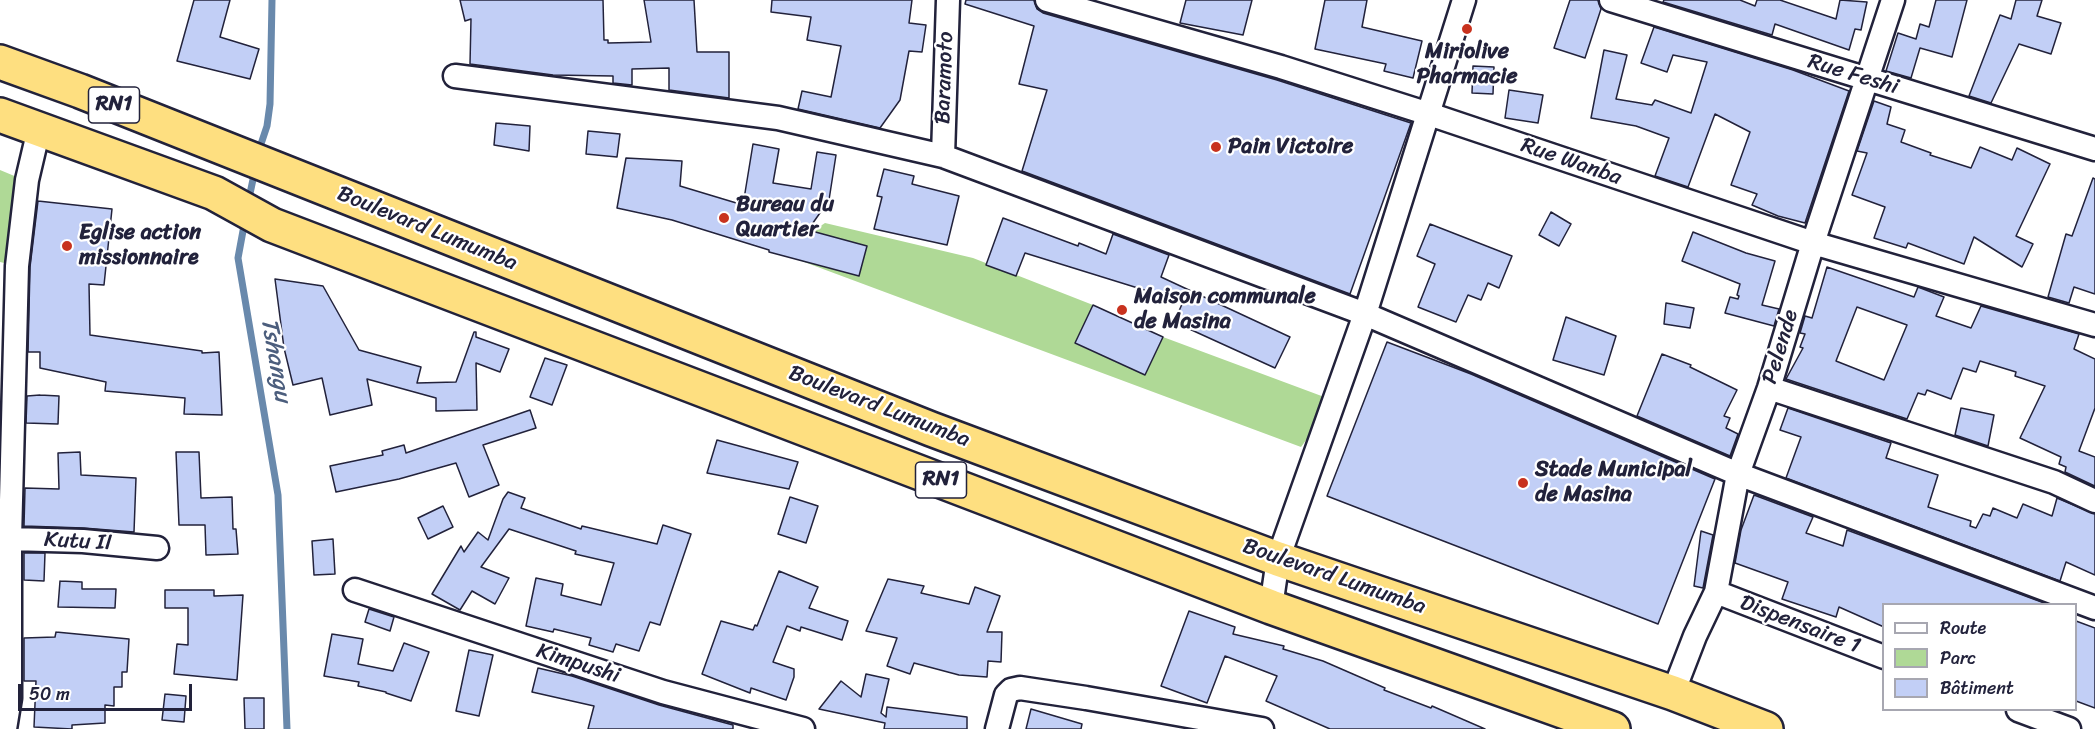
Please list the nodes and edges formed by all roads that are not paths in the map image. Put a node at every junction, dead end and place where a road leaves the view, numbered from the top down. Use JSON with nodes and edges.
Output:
{"nodes":[{"id":1,"x":948,"y":0,"type":"edge"},
{"id":2,"x":1047,"y":0,"type":"edge"},
{"id":3,"x":1464,"y":0,"type":"edge"},
{"id":4,"x":1611,"y":0,"type":"edge"},
{"id":5,"x":1893,"y":0,"type":"edge"},
{"id":6,"x":0,"y":49,"type":"edge"},
{"id":7,"x":0,"y":62,"type":"edge"},
{"id":8,"x":455,"y":76,"type":"dead end"},
{"id":9,"x":1867,"y":79,"type":"junction"},
{"id":10,"x":80,"y":91,"type":"junction"},
{"id":11,"x":1429,"y":114,"type":"junction"},
{"id":12,"x":0,"y":115,"type":"edge"},
{"id":13,"x":39,"y":129,"type":"junction"},
{"id":14,"x":2095,"y":149,"type":"edge"},
{"id":15,"x":943,"y":156,"type":"junction"},
{"id":16,"x":1813,"y":243,"type":"junction"},
{"id":17,"x":1365,"y":314,"type":"junction"},
{"id":18,"x":2095,"y":325,"type":"edge"},
{"id":19,"x":1769,"y":388,"type":"junction"},
{"id":20,"x":1738,"y":474,"type":"junction"},
{"id":21,"x":2095,"y":501,"type":"edge"},
{"id":22,"x":5,"y":538,"type":"edge"},
{"id":23,"x":157,"y":548,"type":"dead end"},
{"id":24,"x":1278,"y":559,"type":"junction"},
{"id":25,"x":355,"y":590,"type":"dead end"},
{"id":26,"x":1716,"y":592,"type":"junction"},
{"id":27,"x":1271,"y":607,"type":"junction"},
{"id":28,"x":2095,"y":608,"type":"edge"},
{"id":29,"x":1882,"y":656,"type":"edge"},
{"id":30,"x":1673,"y":693,"type":"junction"},
{"id":31,"x":5,"y":696,"type":"edge"},
{"id":32,"x":2021,"y":711,"type":"edge"},
{"id":33,"x":1595,"y":726,"type":"edge"},
{"id":34,"x":5,"y":729,"type":"edge"},
{"id":35,"x":803,"y":729,"type":"edge"},
{"id":36,"x":997,"y":729,"type":"edge"},
{"id":37,"x":1262,"y":729,"type":"edge"},
{"id":38,"x":1766,"y":729,"type":"edge"},
{"id":39,"x":2069,"y":729,"type":"edge"}],
"edges":[{"from":1,"to":15,"type":"street","name":"Baramoto"},
{"from":2,"to":11,"type":"street","name":"Rue Wanba"},
{"from":3,"to":11,"type":"street"},
{"from":4,"to":9,"type":"street","name":"Rue Feshi"},
{"from":5,"to":9,"type":"street","name":"Pelende"},
{"from":6,"to":10,"type":"street"},
{"from":7,"to":10,"type":"highway","name":"Boulevard Lumumba","number":"RN1"},
{"from":8,"to":15,"type":"street"},
{"from":9,"to":14,"type":"street","name":"Rue Feshi"},
{"from":9,"to":16,"type":"street","name":"Pelende"},
{"from":10,"to":24,"type":"highway","name":"Boulevard Lumumba","number":"RN1"},
{"from":11,"to":16,"type":"street","name":"Rue Wanba"},
{"from":11,"to":17,"type":"street"},
{"from":12,"to":13,"type":"highway","name":"Boulevard Lumumba","number":"RN1"},
{"from":13,"to":22,"type":"street"},
{"from":13,"to":27,"type":"highway","name":"Boulevard Lumumba","number":"RN1"},
{"from":15,"to":17,"type":"street"},
{"from":16,"to":18,"type":"street","name":"Rue Wanba"},
{"from":16,"to":19,"type":"street","name":"Pelende"},
{"from":17,"to":20,"type":"street"},
{"from":17,"to":24,"type":"street"},
{"from":19,"to":20,"type":"street","name":"Pelende"},
{"from":19,"to":21,"type":"street"},
{"from":20,"to":26,"type":"street","name":"Pelende"},
{"from":20,"to":28,"type":"street"},
{"from":22,"to":23,"type":"street","name":"Kutu II"},
{"from":22,"to":31,"type":"street"},
{"from":24,"to":27,"type":"street"},
{"from":24,"to":30,"type":"highway","name":"Boulevard Lumumba","number":"RN1"},
{"from":25,"to":35,"type":"street","name":"Kimpushi"},
{"from":26,"to":29,"type":"street","name":"Dispensaire 1"},
{"from":26,"to":30,"type":"street","name":"Pelende"},
{"from":27,"to":33,"type":"highway","name":"Boulevard Lumumba","number":"RN1"},
{"from":30,"to":38,"type":"highway","name":"Boulevard Lumumba","number":"RN1"},
{"from":31,"to":34,"type":"street"},
{"from":32,"to":39,"type":"street"},
{"from":36,"to":37,"type":"street"}]}
